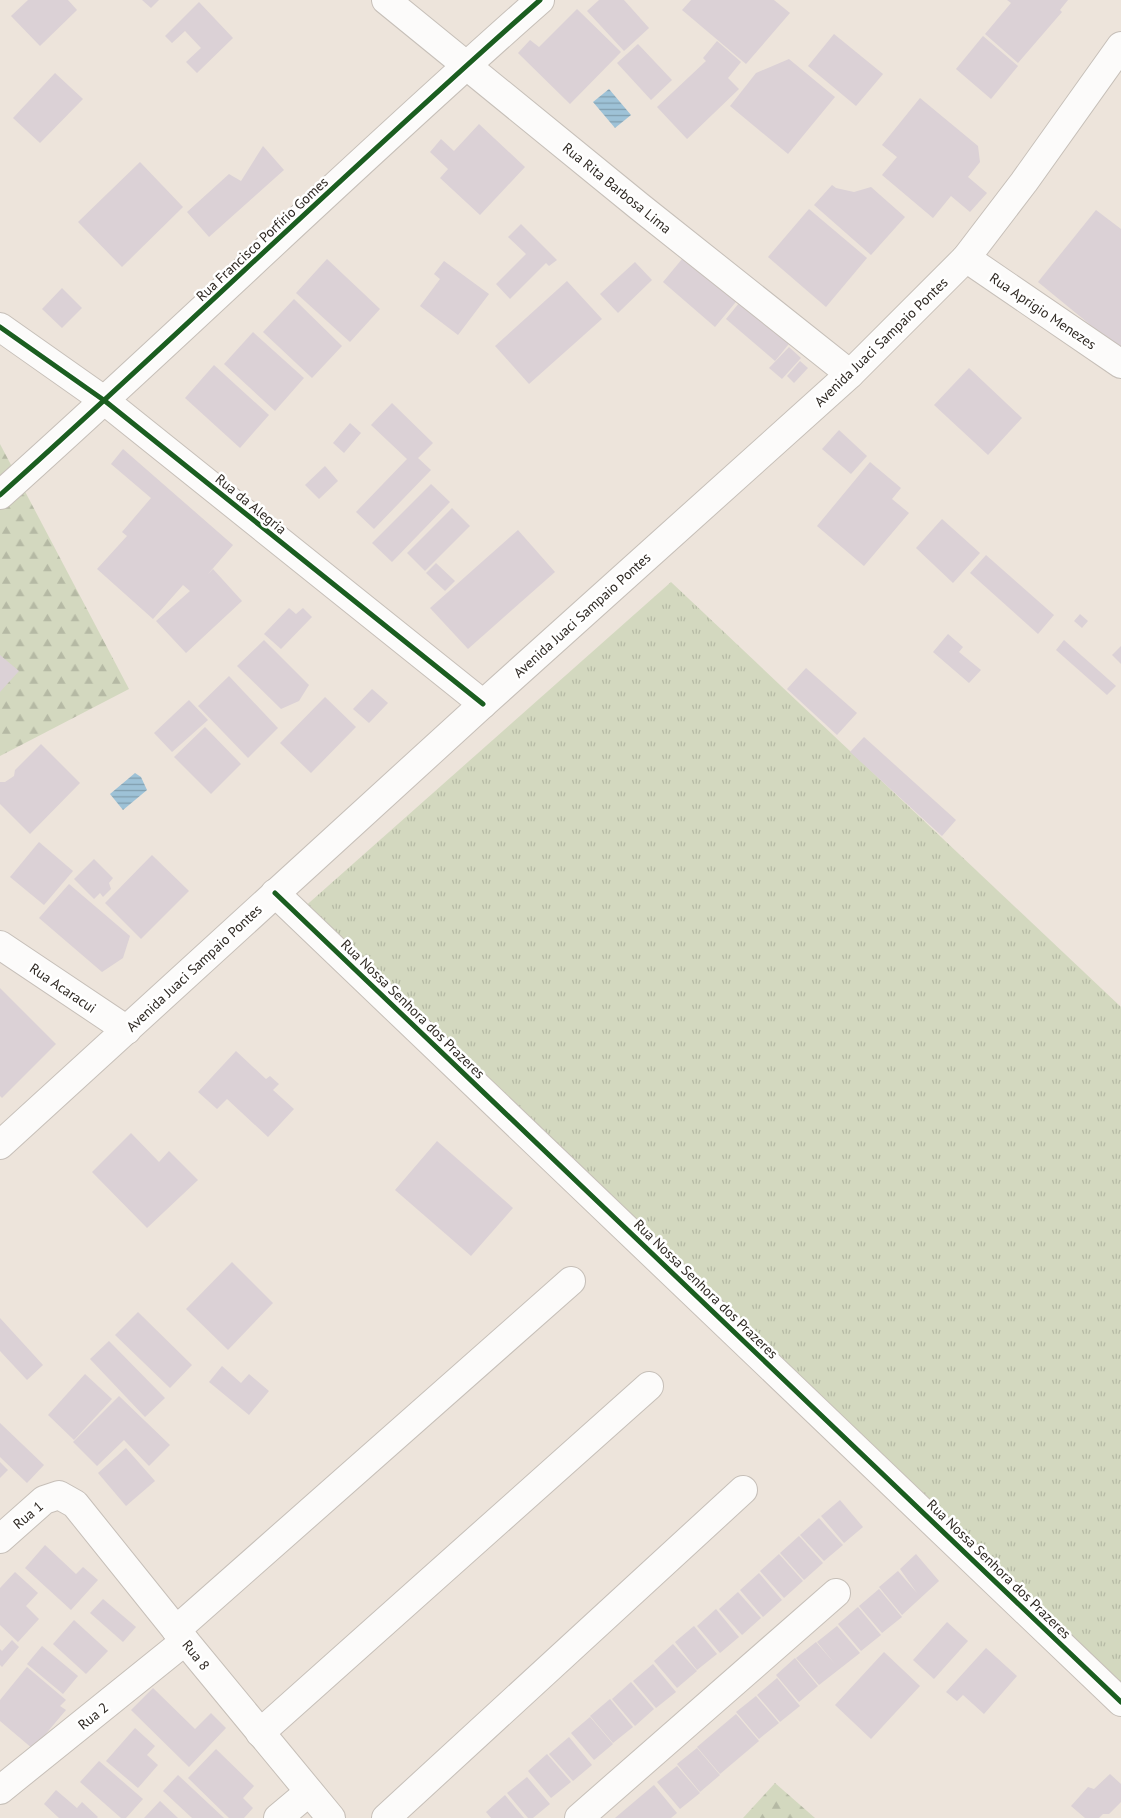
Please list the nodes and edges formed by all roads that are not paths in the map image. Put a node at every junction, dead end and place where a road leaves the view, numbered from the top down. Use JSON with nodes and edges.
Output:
{"nodes":[{"id":1,"x":386,"y":0,"type":"edge"},
{"id":2,"x":540,"y":0,"type":"edge"},
{"id":3,"x":1121,"y":46,"type":"edge"},
{"id":4,"x":466,"y":65,"type":"junction"},
{"id":5,"x":966,"y":258,"type":"junction"},
{"id":6,"x":0,"y":327,"type":"edge"},
{"id":7,"x":1121,"y":364,"type":"edge"},
{"id":8,"x":850,"y":374,"type":"junction"},
{"id":9,"x":105,"y":401,"type":"junction"},
{"id":10,"x":0,"y":495,"type":"edge"},
{"id":11,"x":483,"y":704,"type":"junction"},
{"id":12,"x":275,"y":893,"type":"junction"},
{"id":13,"x":0,"y":945,"type":"edge"},
{"id":14,"x":127,"y":1030,"type":"junction"},
{"id":15,"x":0,"y":1145,"type":"edge"},
{"id":16,"x":571,"y":1281,"type":"dead end"},
{"id":17,"x":649,"y":1386,"type":"dead end"},
{"id":18,"x":743,"y":1490,"type":"dead end"},
{"id":19,"x":59,"y":1495,"type":"joint"},
{"id":20,"x":0,"y":1540,"type":"edge"},
{"id":21,"x":836,"y":1594,"type":"dead end"},
{"id":22,"x":181,"y":1636,"type":"junction"},
{"id":23,"x":1121,"y":1702,"type":"edge"},
{"id":24,"x":260,"y":1733,"type":"junction"},
{"id":25,"x":0,"y":1790,"type":"edge"},
{"id":26,"x":309,"y":1792,"type":"junction"},
{"id":27,"x":278,"y":1818,"type":"edge"},
{"id":28,"x":331,"y":1818,"type":"edge"},
{"id":29,"x":386,"y":1818,"type":"edge"},
{"id":30,"x":579,"y":1818,"type":"edge"}],
"edges":[{"from":1,"to":4,"type":"street","name":"Rua Rita Barbosa Lima"},
{"from":2,"to":4,"type":"street","name":"Rua Francisco Porfírio Gomes"},
{"from":3,"to":5,"type":"street","name":"Avenida Juaci Sampaio Pontes"},
{"from":4,"to":8,"type":"street","name":"Rua Rita Barbosa Lima"},
{"from":4,"to":9,"type":"street","name":"Rua Francisco Porfírio Gomes"},
{"from":5,"to":7,"type":"street","name":"Rua Aprigio Menezes"},
{"from":5,"to":8,"type":"street","name":"Avenida Juaci Sampaio Pontes"},
{"from":6,"to":9,"type":"street","name":"Rua da Alegria"},
{"from":8,"to":11,"type":"street","name":"Avenida Juaci Sampaio Pontes"},
{"from":9,"to":10,"type":"street","name":"Rua Francisco Porfírio Gomes"},
{"from":9,"to":11,"type":"street","name":"Rua da Alegria"},
{"from":11,"to":12,"type":"street","name":"Avenida Juaci Sampaio Pontes"},
{"from":12,"to":14,"type":"street","name":"Avenida Juaci Sampaio Pontes"},
{"from":12,"to":23,"type":"street","name":"Rua Nossa Senhora dos Prazeres"},
{"from":13,"to":14,"type":"street","name":"Rua Acaracui"},
{"from":14,"to":15,"type":"street","name":"Avenida Juaci Sampaio Pontes"},
{"from":16,"to":22,"type":"street","name":"Rua 2"},
{"from":17,"to":24,"type":"street"},
{"from":18,"to":29,"type":"street"},
{"from":19,"to":20,"type":"street","name":"Rua 1"},
{"from":19,"to":22,"type":"street","name":"Rua 8"},
{"from":21,"to":30,"type":"street"},
{"from":22,"to":24,"type":"street","name":"Rua 8"},
{"from":22,"to":25,"type":"street","name":"Rua 2"},
{"from":24,"to":26,"type":"street","name":"Rua 8"},
{"from":26,"to":27,"type":"street"},
{"from":26,"to":28,"type":"street","name":"Rua 8"}]}
